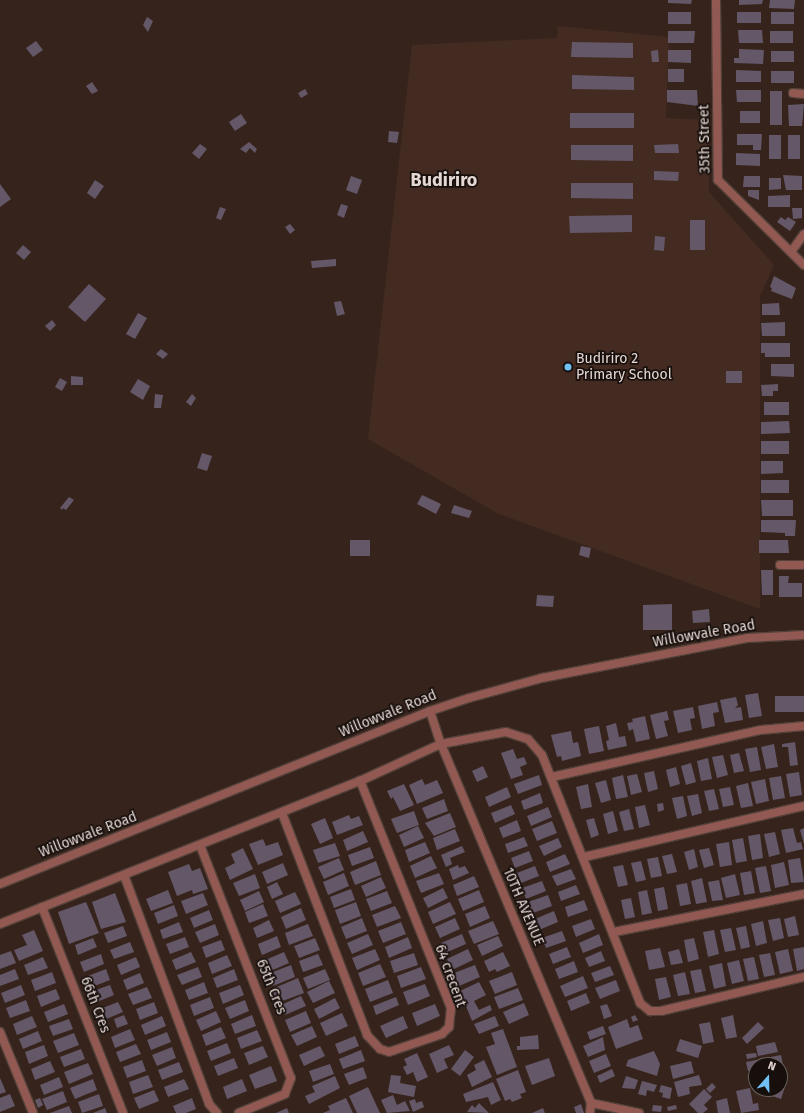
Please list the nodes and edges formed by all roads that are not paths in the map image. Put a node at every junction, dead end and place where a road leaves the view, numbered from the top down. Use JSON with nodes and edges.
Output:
{"nodes":[{"id":1,"x":716,"y":0,"type":"edge"},
{"id":2,"x":793,"y":93,"type":"dead end"},
{"id":3,"x":804,"y":94,"type":"edge"},
{"id":4,"x":804,"y":234,"type":"edge"},
{"id":5,"x":791,"y":252,"type":"junction"},
{"id":6,"x":804,"y":265,"type":"edge"},
{"id":7,"x":780,"y":565,"type":"dead end"},
{"id":8,"x":804,"y":565,"type":"edge"},
{"id":9,"x":804,"y":635,"type":"edge"},
{"id":10,"x":430,"y":711,"type":"junction"},
{"id":11,"x":804,"y":726,"type":"edge"},
{"id":12,"x":441,"y":744,"type":"junction"},
{"id":13,"x":552,"y":777,"type":"junction"},
{"id":14,"x":360,"y":781,"type":"junction"},
{"id":15,"x":804,"y":806,"type":"edge"},
{"id":16,"x":282,"y":813,"type":"junction"},
{"id":17,"x":200,"y":845,"type":"junction"},
{"id":18,"x":584,"y":858,"type":"junction"},
{"id":19,"x":124,"y":875,"type":"junction"},
{"id":20,"x":0,"y":884,"type":"edge"},
{"id":21,"x":804,"y":894,"type":"edge"},
{"id":22,"x":42,"y":907,"type":"junction"},
{"id":23,"x":0,"y":924,"type":"edge"},
{"id":24,"x":614,"y":932,"type":"junction"},
{"id":25,"x":804,"y":977,"type":"edge"},
{"id":26,"x":0,"y":1032,"type":"edge"},
{"id":27,"x":591,"y":1104,"type":"junction"},
{"id":28,"x":33,"y":1113,"type":"edge"},
{"id":29,"x":123,"y":1113,"type":"edge"},
{"id":30,"x":216,"y":1113,"type":"edge"},
{"id":31,"x":239,"y":1113,"type":"edge"},
{"id":32,"x":590,"y":1113,"type":"edge"},
{"id":33,"x":639,"y":1113,"type":"edge"}],
"edges":[{"from":1,"to":5,"type":"street","name":"35th Street"},
{"from":2,"to":3,"type":"street"},
{"from":4,"to":5,"type":"street"},
{"from":5,"to":6,"type":"street","name":"35th Street"},
{"from":7,"to":8,"type":"street"},
{"from":9,"to":10,"type":"street","name":"Willowvale Road"},
{"from":10,"to":12,"type":"street","name":"10TH AVENUE"},
{"from":10,"to":20,"type":"street","name":"Willowvale Road"},
{"from":11,"to":13,"type":"street"},
{"from":12,"to":13,"type":"street"},
{"from":12,"to":14,"type":"street"},
{"from":12,"to":27,"type":"street","name":"10TH AVENUE"},
{"from":13,"to":18,"type":"street"},
{"from":14,"to":16,"type":"street"},
{"from":14,"to":16,"type":"street","name":"64 crecent"},
{"from":15,"to":18,"type":"street"},
{"from":16,"to":17,"type":"street"},
{"from":17,"to":19,"type":"street"},
{"from":17,"to":31,"type":"street","name":"65th Cres"},
{"from":18,"to":24,"type":"street"},
{"from":19,"to":22,"type":"street"},
{"from":19,"to":30,"type":"street"},
{"from":21,"to":24,"type":"street"},
{"from":22,"to":23,"type":"street"},
{"from":22,"to":29,"type":"street","name":"66th Cres"},
{"from":24,"to":25,"type":"street"},
{"from":26,"to":28,"type":"street"},
{"from":27,"to":32,"type":"street","name":"10TH AVENUE"},
{"from":27,"to":33,"type":"street"}]}
